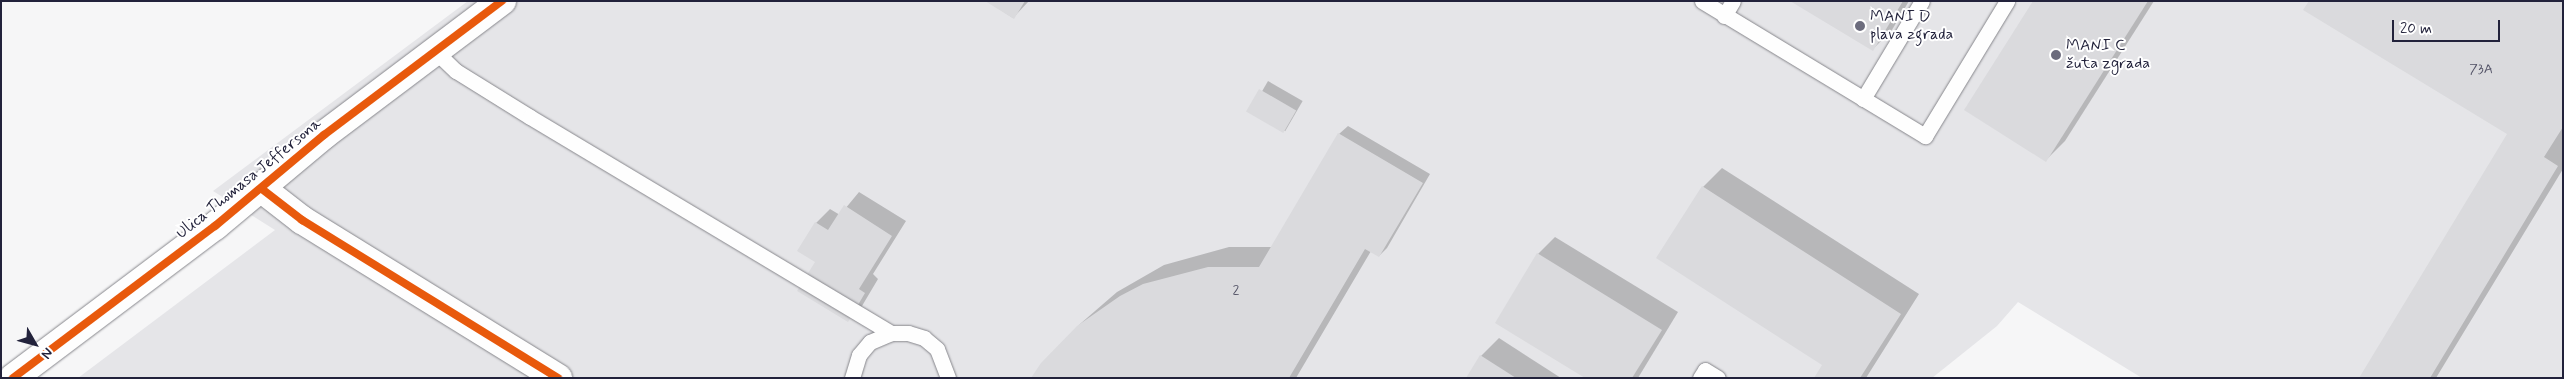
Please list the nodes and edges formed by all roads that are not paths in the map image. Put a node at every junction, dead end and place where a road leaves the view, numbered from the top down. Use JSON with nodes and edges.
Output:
{"nodes":[{"id":1,"x":502,"y":1,"type":"edge"},
{"id":2,"x":1702,"y":1,"type":"edge"},
{"id":3,"x":1733,"y":1,"type":"edge"},
{"id":4,"x":1922,"y":1,"type":"edge"},
{"id":5,"x":2007,"y":1,"type":"edge"},
{"id":6,"x":1724,"y":16,"type":"junction"},
{"id":7,"x":435,"y":52,"type":"junction"},
{"id":8,"x":1863,"y":99,"type":"junction"},
{"id":9,"x":262,"y":189,"type":"junction"},
{"id":10,"x":891,"y":333,"type":"junction"},
{"id":11,"x":13,"y":378,"type":"edge"},
{"id":12,"x":558,"y":378,"type":"edge"},
{"id":13,"x":852,"y":378,"type":"edge"},
{"id":14,"x":948,"y":378,"type":"edge"},
{"id":15,"x":1700,"y":378,"type":"edge"},
{"id":16,"x":1718,"y":378,"type":"edge"}],
"edges":[{"from":1,"to":7,"type":"street","name":"Ulica Thomasa Jeffersona"},
{"from":2,"to":6,"type":"lane"},
{"from":3,"to":6,"type":"lane"},
{"from":4,"to":8,"type":"lane"},
{"from":5,"to":8,"type":"lane"},
{"from":6,"to":8,"type":"lane"},
{"from":7,"to":9,"type":"street","name":"Ulica Thomasa Jeffersona"},
{"from":7,"to":10,"type":"lane"},
{"from":9,"to":11,"type":"street","name":"Ulica Thomasa Jeffersona"},
{"from":9,"to":12,"type":"street"},
{"from":10,"to":13,"type":"lane"},
{"from":10,"to":14,"type":"lane"},
{"from":15,"to":16,"type":"lane"}]}
